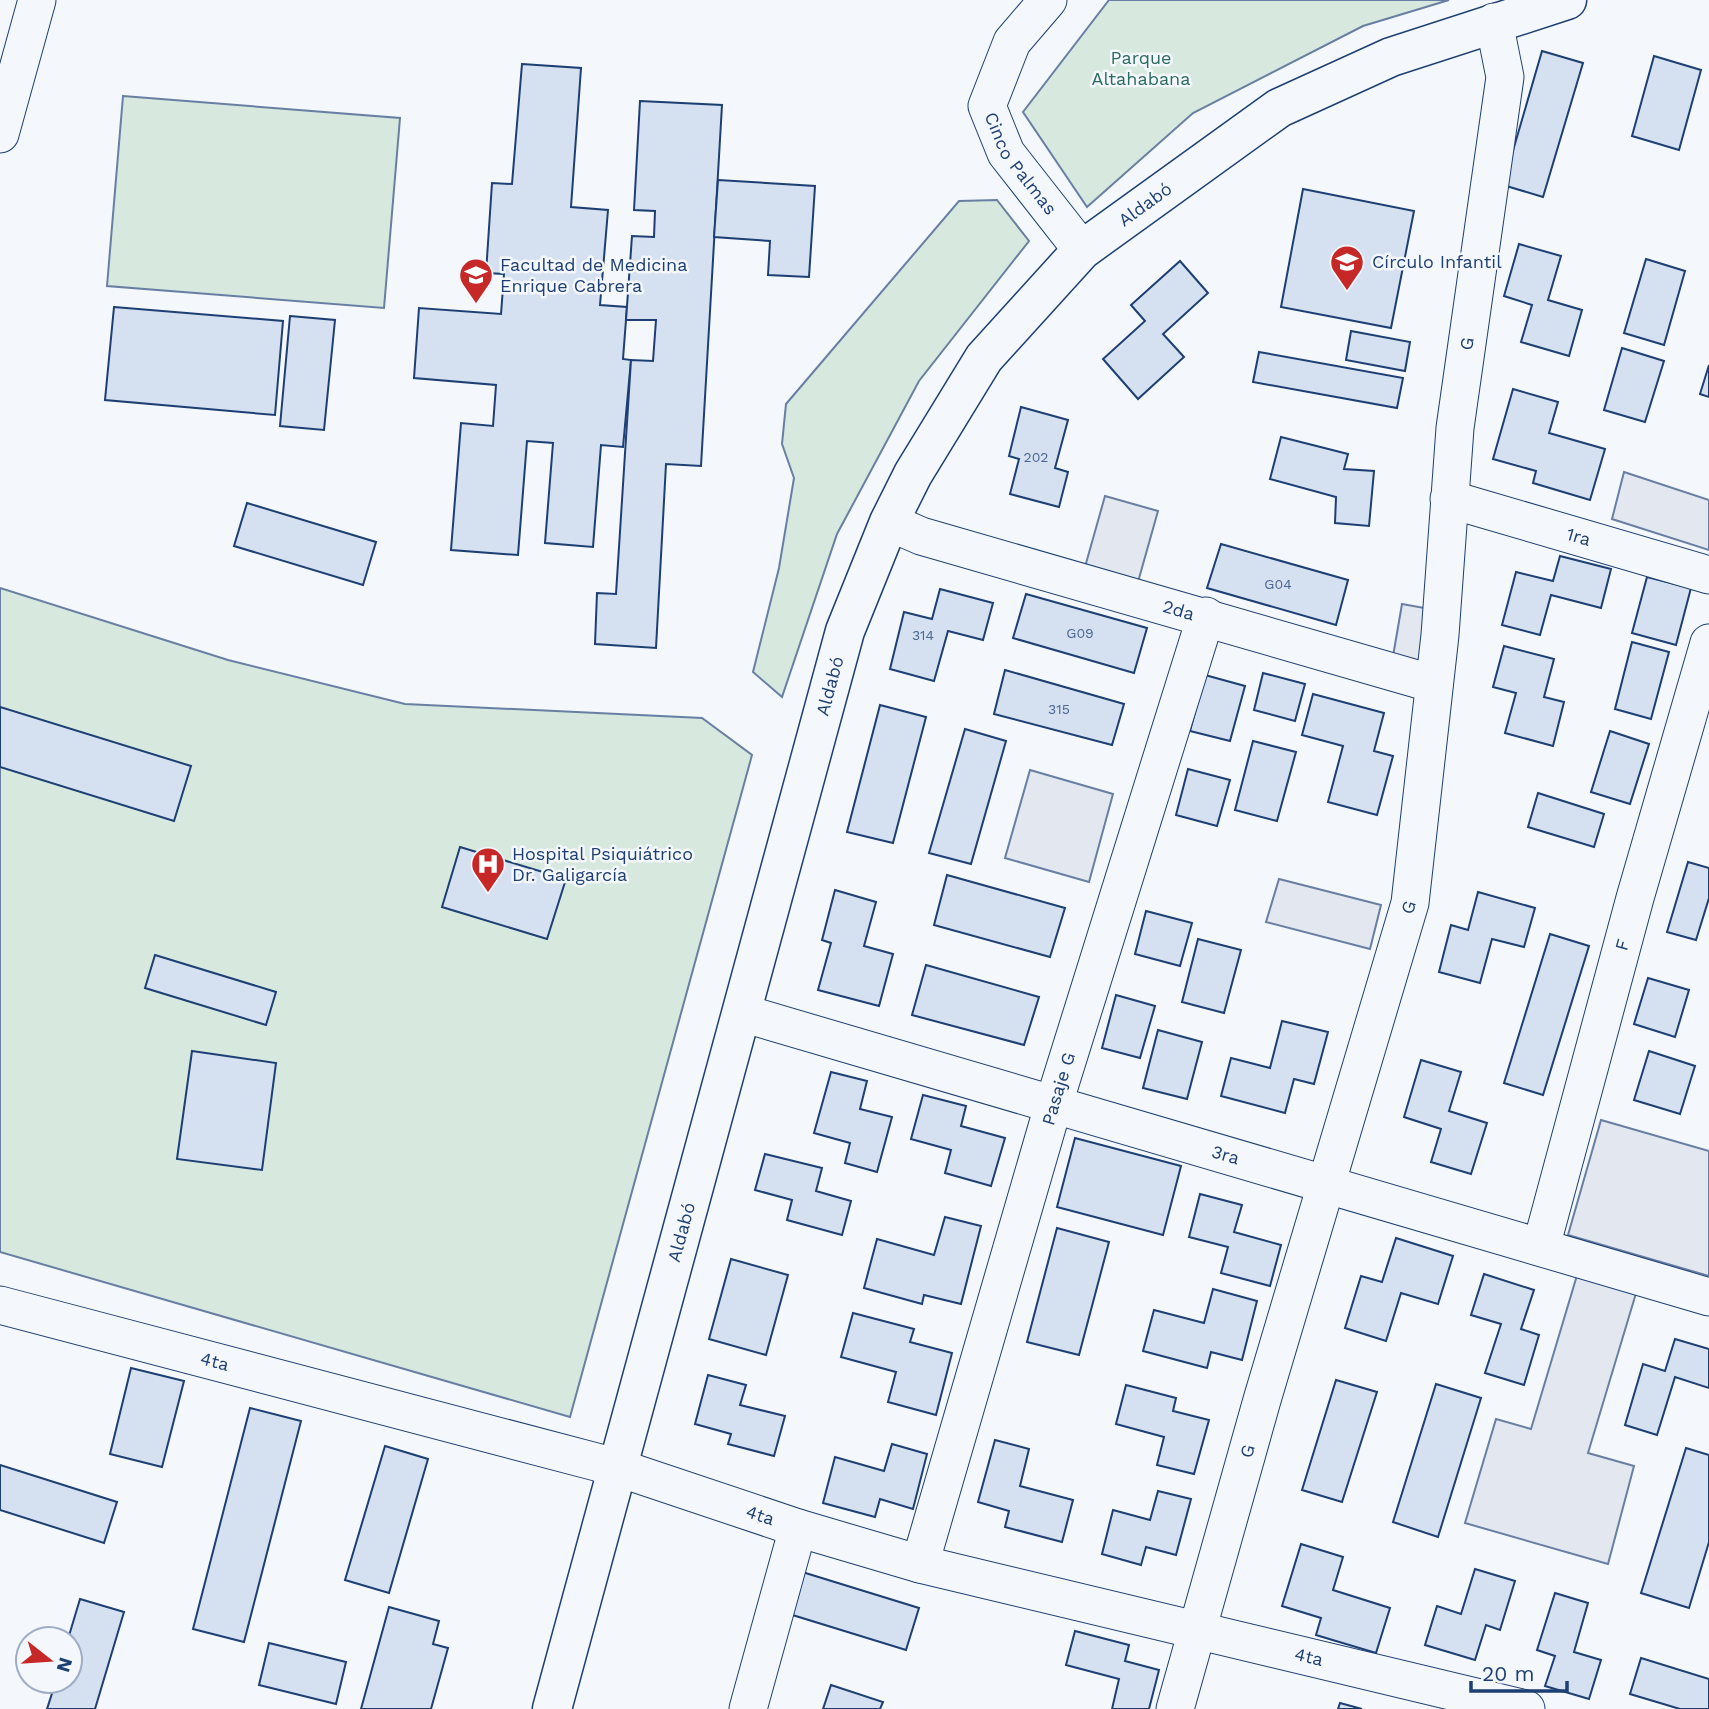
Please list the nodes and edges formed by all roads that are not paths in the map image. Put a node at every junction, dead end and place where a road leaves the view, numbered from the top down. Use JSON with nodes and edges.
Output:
{"nodes":[{"id":1,"x":37,"y":0,"type":"edge"},
{"id":2,"x":1048,"y":0,"type":"edge"},
{"id":3,"x":1567,"y":0,"type":"edge"},
{"id":4,"x":1494,"y":22,"type":"junction"},
{"id":5,"x":0,"y":134,"type":"edge"},
{"id":6,"x":1082,"y":250,"type":"junction"},
{"id":7,"x":1449,"y":499,"type":"junction"},
{"id":8,"x":905,"y":529,"type":"junction"},
{"id":9,"x":1709,"y":575,"type":"edge"},
{"id":10,"x":1206,"y":616,"type":"junction"},
{"id":11,"x":1709,"y":643,"type":"edge"},
{"id":12,"x":1434,"y":684,"type":"junction"},
{"id":13,"x":742,"y":1013,"type":"junction"},
{"id":14,"x":1054,"y":1103,"type":"junction"},
{"id":15,"x":1326,"y":1183,"type":"junction"},
{"id":16,"x":1541,"y":1247,"type":"junction"},
{"id":17,"x":1709,"y":1297,"type":"edge"},
{"id":18,"x":0,"y":1306,"type":"edge"},
{"id":19,"x":619,"y":1468,"type":"junction"},
{"id":20,"x":797,"y":1528,"type":"junction"},
{"id":21,"x":920,"y":1564,"type":"junction"},
{"id":22,"x":1196,"y":1628,"type":"junction"},
{"id":23,"x":552,"y":1709,"type":"edge"},
{"id":24,"x":748,"y":1709,"type":"edge"},
{"id":25,"x":1175,"y":1709,"type":"edge"},
{"id":26,"x":1526,"y":1709,"type":"edge"}],
"edges":[{"from":1,"to":5,"type":"street"},
{"from":2,"to":6,"type":"street","name":"Cinco Palmas"},
{"from":3,"to":4,"type":"main road","name":"Aldabó"},
{"from":4,"to":6,"type":"main road","name":"Aldabó"},
{"from":4,"to":7,"type":"street","name":"G"},
{"from":6,"to":8,"type":"main road","name":"Aldabó"},
{"from":7,"to":9,"type":"street","name":"1ra"},
{"from":7,"to":12,"type":"street","name":"G"},
{"from":8,"to":10,"type":"street","name":"2da"},
{"from":8,"to":13,"type":"main road","name":"Aldabó"},
{"from":10,"to":12,"type":"street","name":"2da"},
{"from":10,"to":14,"type":"street","name":"Pasaje G"},
{"from":11,"to":16,"type":"street","name":"F"},
{"from":12,"to":15,"type":"street","name":"G"},
{"from":13,"to":14,"type":"street","name":"3ra"},
{"from":13,"to":19,"type":"main road","name":"Aldabó"},
{"from":14,"to":15,"type":"street","name":"3ra"},
{"from":14,"to":21,"type":"street","name":"Pasaje G"},
{"from":15,"to":16,"type":"street","name":"3ra"},
{"from":15,"to":22,"type":"street","name":"G"},
{"from":16,"to":17,"type":"street","name":"3ra"},
{"from":18,"to":19,"type":"street","name":"4ta"},
{"from":19,"to":20,"type":"street","name":"4ta"},
{"from":19,"to":23,"type":"main road","name":"Aldabó"},
{"from":20,"to":21,"type":"street","name":"4ta"},
{"from":20,"to":24,"type":"street"},
{"from":21,"to":22,"type":"street","name":"4ta"},
{"from":22,"to":25,"type":"street","name":"G"},
{"from":22,"to":26,"type":"street","name":"4ta"}]}
